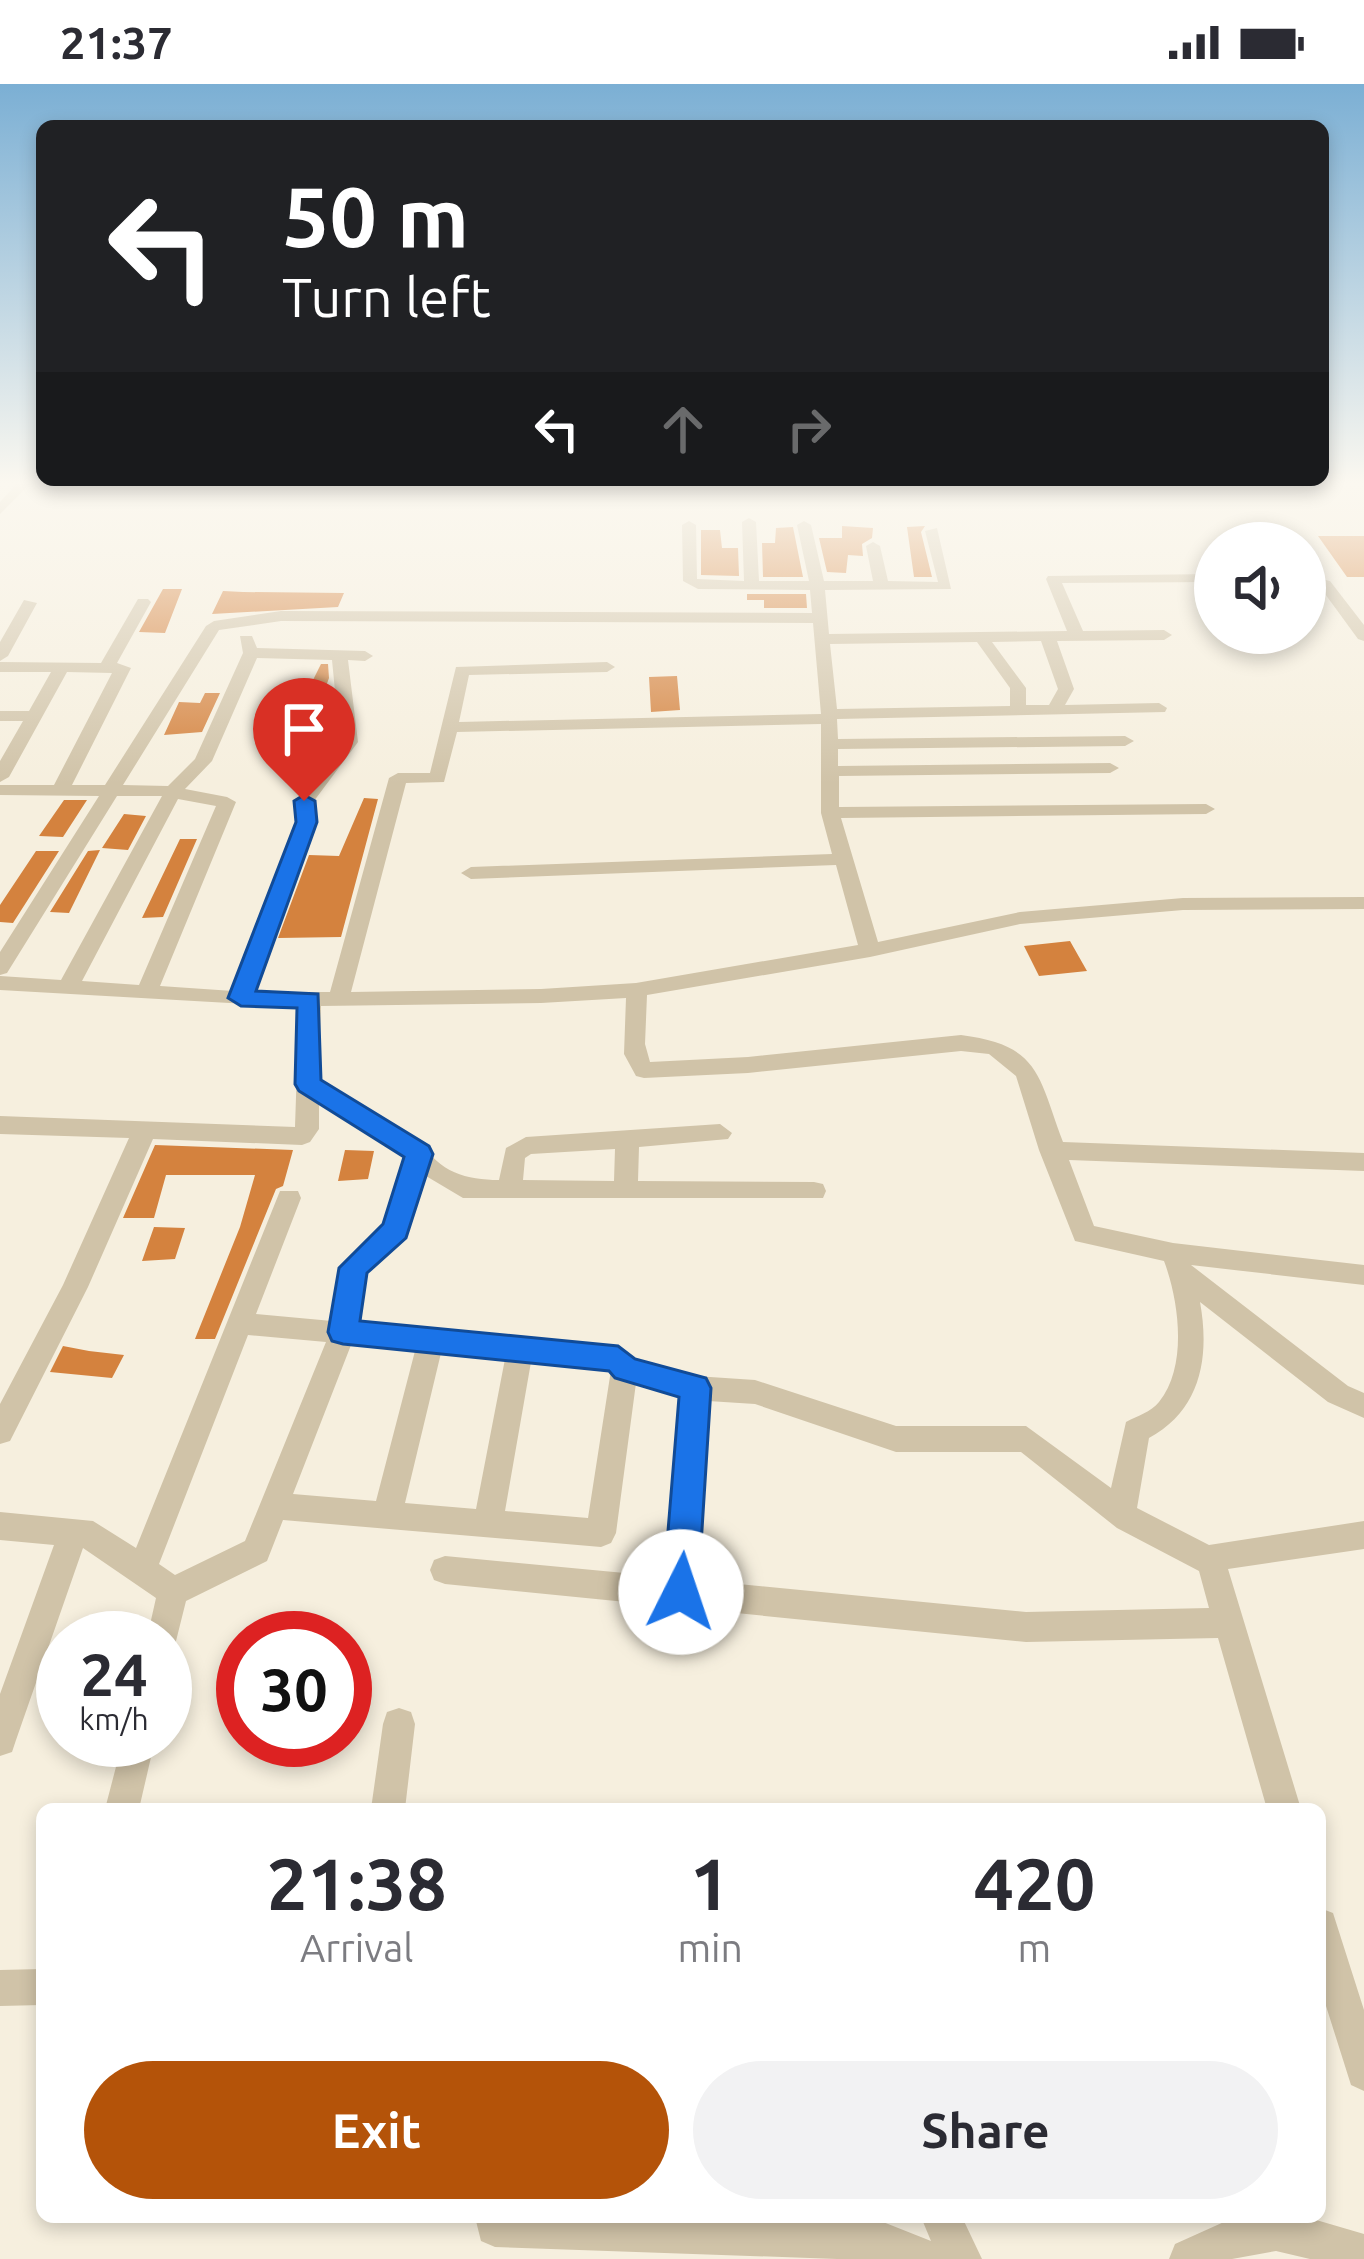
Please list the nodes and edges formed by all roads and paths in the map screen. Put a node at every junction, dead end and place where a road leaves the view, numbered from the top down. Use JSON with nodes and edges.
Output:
{"nodes":[{"id":1,"x":692,"y":582,"type":"edge"},
{"id":2,"x":752,"y":582,"type":"edge"},
{"id":3,"x":816,"y":582,"type":"edge"},
{"id":4,"x":881,"y":582,"type":"edge"},
{"id":5,"x":945,"y":582,"type":"edge"},
{"id":6,"x":1054,"y":582,"type":"edge"},
{"id":7,"x":1326,"y":585,"type":"edge"},
{"id":8,"x":752,"y":586,"type":"junction"},
{"id":9,"x":817,"y":586,"type":"junction"},
{"id":10,"x":882,"y":587,"type":"junction"},
{"id":11,"x":143,"y":602,"type":"dead end"},
{"id":12,"x":29,"y":604,"type":"dead end"},
{"id":13,"x":820,"y":618,"type":"junction"},
{"id":14,"x":1164,"y":635,"type":"dead end"},
{"id":15,"x":1047,"y":636,"type":"junction"},
{"id":16,"x":1077,"y":636,"type":"junction"},
{"id":17,"x":1364,"y":636,"type":"edge"},
{"id":18,"x":207,"y":637,"type":"junction"},
{"id":19,"x":981,"y":637,"type":"junction"},
{"id":20,"x":822,"y":639,"type":"junction"},
{"id":21,"x":251,"y":653,"type":"junction"},
{"id":22,"x":0,"y":656,"type":"edge"},
{"id":23,"x":340,"y":656,"type":"junction"},
{"id":24,"x":364,"y":656,"type":"dead end"},
{"id":25,"x":0,"y":667,"type":"edge"},
{"id":26,"x":62,"y":667,"type":"junction"},
{"id":27,"x":107,"y":667,"type":"junction"},
{"id":28,"x":608,"y":668,"type":"dead end"},
{"id":29,"x":1160,"y":708,"type":"dead end"},
{"id":30,"x":1054,"y":710,"type":"junction"},
{"id":31,"x":1018,"y":711,"type":"junction"},
{"id":32,"x":0,"y":716,"type":"edge"},
{"id":33,"x":34,"y":716,"type":"junction"},
{"id":34,"x":829,"y":717,"type":"junction"},
{"id":35,"x":450,"y":727,"type":"junction"},
{"id":36,"x":1125,"y":741,"type":"dead end"},
{"id":37,"x":830,"y":744,"type":"junction"},
{"id":38,"x":1110,"y":768,"type":"dead end"},
{"id":39,"x":831,"y":772,"type":"junction"},
{"id":40,"x":0,"y":777,"type":"edge"},
{"id":41,"x":0,"y":790,"type":"edge"},
{"id":42,"x":60,"y":790,"type":"junction"},
{"id":43,"x":110,"y":791,"type":"junction"},
{"id":44,"x":173,"y":792,"type":"junction"},
{"id":45,"x":1206,"y":808,"type":"dead end"},
{"id":46,"x":830,"y":813,"type":"junction"},
{"id":47,"x":843,"y":859,"type":"junction"},
{"id":48,"x":471,"y":873,"type":"dead end"},
{"id":49,"x":1364,"y":903,"type":"edge"},
{"id":50,"x":870,"y":950,"type":"junction"},
{"id":51,"x":0,"y":968,"type":"edge"},
{"id":52,"x":0,"y":982,"type":"edge"},
{"id":53,"x":68,"y":986,"type":"junction"},
{"id":54,"x":636,"y":989,"type":"junction"},
{"id":55,"x":147,"y":992,"type":"junction"},
{"id":56,"x":241,"y":998,"type":"junction"},
{"id":57,"x":310,"y":1000,"type":"junction"},
{"id":58,"x":338,"y":1001,"type":"junction"},
{"id":59,"x":308,"y":1084,"type":"junction"},
{"id":60,"x":0,"y":1126,"type":"edge"},
{"id":61,"x":144,"y":1132,"type":"junction"},
{"id":62,"x":720,"y":1133,"type":"dead end"},
{"id":63,"x":627,"y":1140,"type":"junction"},
{"id":64,"x":1051,"y":1150,"type":"junction"},
{"id":65,"x":419,"y":1160,"type":"junction"},
{"id":66,"x":1364,"y":1162,"type":"edge"},
{"id":67,"x":510,"y":1190,"type":"junction"},
{"id":68,"x":626,"y":1190,"type":"junction"},
{"id":69,"x":814,"y":1191,"type":"dead end"},
{"id":70,"x":289,"y":1198,"type":"dead end"},
{"id":71,"x":1178,"y":1263,"type":"junction"},
{"id":72,"x":1364,"y":1275,"type":"edge"},
{"id":73,"x":240,"y":1323,"type":"junction"},
{"id":74,"x":343,"y":1332,"type":"junction"},
{"id":75,"x":431,"y":1340,"type":"junction"},
{"id":76,"x":520,"y":1349,"type":"junction"},
{"id":77,"x":626,"y":1369,"type":"junction"},
{"id":78,"x":695,"y":1388,"type":"junction"},
{"id":79,"x":1364,"y":1406,"type":"edge"},
{"id":80,"x":0,"y":1432,"type":"edge"},
{"id":81,"x":274,"y":1506,"type":"junction"},
{"id":82,"x":1120,"y":1513,"type":"junction"},
{"id":83,"x":387,"y":1516,"type":"junction"},
{"id":84,"x":488,"y":1524,"type":"junction"},
{"id":85,"x":0,"y":1526,"type":"edge"},
{"id":86,"x":73,"y":1533,"type":"junction"},
{"id":87,"x":1364,"y":1535,"type":"edge"},
{"id":88,"x":1211,"y":1562,"type":"junction"},
{"id":89,"x":143,"y":1567,"type":"junction"},
{"id":90,"x":445,"y":1570,"type":"dead end"},
{"id":91,"x":173,"y":1592,"type":"junction"},
{"id":92,"x":681,"y":1592,"type":"junction"},
{"id":93,"x":169,"y":1611,"type":"edge"},
{"id":94,"x":1228,"y":1623,"type":"junction"},
{"id":95,"x":399,"y":1724,"type":"dead end"},
{"id":96,"x":0,"y":1740,"type":"edge"},
{"id":97,"x":132,"y":1767,"type":"edge"},
{"id":98,"x":123,"y":1803,"type":"edge"},
{"id":99,"x":389,"y":1803,"type":"edge"},
{"id":100,"x":1283,"y":1803,"type":"edge"},
{"id":101,"x":1326,"y":1946,"type":"edge"},
{"id":102,"x":36,"y":1987,"type":"edge"},
{"id":103,"x":0,"y":1988,"type":"edge"},
{"id":104,"x":1364,"y":2072,"type":"edge"},
{"id":105,"x":495,"y":2223,"type":"edge"},
{"id":106,"x":944,"y":2223,"type":"edge"},
{"id":107,"x":878,"y":2249,"type":"edge"},
{"id":108,"x":1364,"y":2255,"type":"edge"},
{"id":109,"x":925,"y":2259,"type":"edge"},
{"id":110,"x":961,"y":2259,"type":"edge"},
{"id":111,"x":1190,"y":2259,"type":"edge"}],
"edges":[{"from":1,"to":8,"type":"street"},
{"from":2,"to":8,"type":"street"},
{"from":3,"to":9,"type":"street"},
{"from":4,"to":10,"type":"street"},
{"from":5,"to":10,"type":"street"},
{"from":6,"to":16,"type":"street"},
{"from":7,"to":17,"type":"street"},
{"from":8,"to":9,"type":"street"},
{"from":9,"to":10,"type":"street"},
{"from":9,"to":13,"type":"street"},
{"from":11,"to":27,"type":"street"},
{"from":12,"to":22,"type":"street"},
{"from":13,"to":18,"type":"street"},
{"from":13,"to":20,"type":"street"},
{"from":14,"to":16,"type":"street"},
{"from":15,"to":16,"type":"street"},
{"from":15,"to":19,"type":"street"},
{"from":15,"to":30,"type":"street"},
{"from":18,"to":21,"type":"street"},
{"from":18,"to":43,"type":"street"},
{"from":19,"to":20,"type":"street"},
{"from":19,"to":31,"type":"street"},
{"from":20,"to":34,"type":"street"},
{"from":21,"to":23,"type":"street"},
{"from":21,"to":44,"type":"street"},
{"from":23,"to":24,"type":"street"},
{"from":23,"to":56,"type":"street"},
{"from":25,"to":26,"type":"street"},
{"from":26,"to":27,"type":"street"},
{"from":26,"to":33,"type":"street"},
{"from":27,"to":42,"type":"street"},
{"from":28,"to":35,"type":"street"},
{"from":29,"to":30,"type":"street"},
{"from":30,"to":31,"type":"street"},
{"from":31,"to":34,"type":"street"},
{"from":32,"to":33,"type":"street"},
{"from":33,"to":40,"type":"street"},
{"from":34,"to":35,"type":"street"},
{"from":34,"to":37,"type":"street"},
{"from":35,"to":58,"type":"street"},
{"from":36,"to":37,"type":"street"},
{"from":37,"to":39,"type":"street"},
{"from":38,"to":39,"type":"street"},
{"from":39,"to":46,"type":"street"},
{"from":41,"to":42,"type":"street"},
{"from":42,"to":43,"type":"street"},
{"from":43,"to":44,"type":"street"},
{"from":43,"to":51,"type":"street"},
{"from":44,"to":53,"type":"street"},
{"from":44,"to":55,"type":"street"},
{"from":45,"to":46,"type":"street"},
{"from":46,"to":47,"type":"street"},
{"from":47,"to":48,"type":"street"},
{"from":47,"to":50,"type":"street"},
{"from":49,"to":50,"type":"street"},
{"from":50,"to":54,"type":"street"},
{"from":52,"to":53,"type":"street"},
{"from":53,"to":55,"type":"street"},
{"from":54,"to":58,"type":"street"},
{"from":54,"to":64,"type":"street"},
{"from":55,"to":56,"type":"street"},
{"from":56,"to":57,"type":"street"},
{"from":57,"to":58,"type":"street"},
{"from":57,"to":59,"type":"street"},
{"from":59,"to":61,"type":"street"},
{"from":59,"to":65,"type":"street"},
{"from":60,"to":61,"type":"street"},
{"from":61,"to":80,"type":"street"},
{"from":62,"to":63,"type":"street"},
{"from":63,"to":67,"type":"street"},
{"from":63,"to":68,"type":"street"},
{"from":64,"to":66,"type":"street"},
{"from":64,"to":71,"type":"street"},
{"from":65,"to":67,"type":"street"},
{"from":65,"to":74,"type":"street"},
{"from":67,"to":68,"type":"street"},
{"from":68,"to":69,"type":"street"},
{"from":70,"to":73,"type":"street"},
{"from":71,"to":72,"type":"street"},
{"from":71,"to":79,"type":"street"},
{"from":71,"to":82,"type":"street"},
{"from":73,"to":74,"type":"street"},
{"from":73,"to":89,"type":"street"},
{"from":74,"to":75,"type":"street"},
{"from":74,"to":81,"type":"street"},
{"from":75,"to":76,"type":"street"},
{"from":75,"to":83,"type":"street"},
{"from":76,"to":77,"type":"street"},
{"from":76,"to":84,"type":"street"},
{"from":77,"to":78,"type":"street"},
{"from":77,"to":84,"type":"street"},
{"from":78,"to":82,"type":"street"},
{"from":78,"to":92,"type":"street"},
{"from":81,"to":83,"type":"street"},
{"from":81,"to":91,"type":"street"},
{"from":82,"to":88,"type":"street"},
{"from":83,"to":84,"type":"street"},
{"from":85,"to":86,"type":"street"},
{"from":86,"to":89,"type":"street"},
{"from":86,"to":96,"type":"street"},
{"from":87,"to":88,"type":"street"},
{"from":88,"to":94,"type":"street"},
{"from":89,"to":91,"type":"street"},
{"from":90,"to":92,"type":"street"},
{"from":91,"to":93,"type":"street"},
{"from":92,"to":94,"type":"street"},
{"from":94,"to":100,"type":"street"},
{"from":95,"to":99,"type":"street"},
{"from":97,"to":98,"type":"street"},
{"from":101,"to":104,"type":"street"},
{"from":102,"to":103,"type":"street"},
{"from":105,"to":107,"type":"street"},
{"from":106,"to":110,"type":"street"},
{"from":107,"to":109,"type":"street"},
{"from":108,"to":111,"type":"street"}]}
